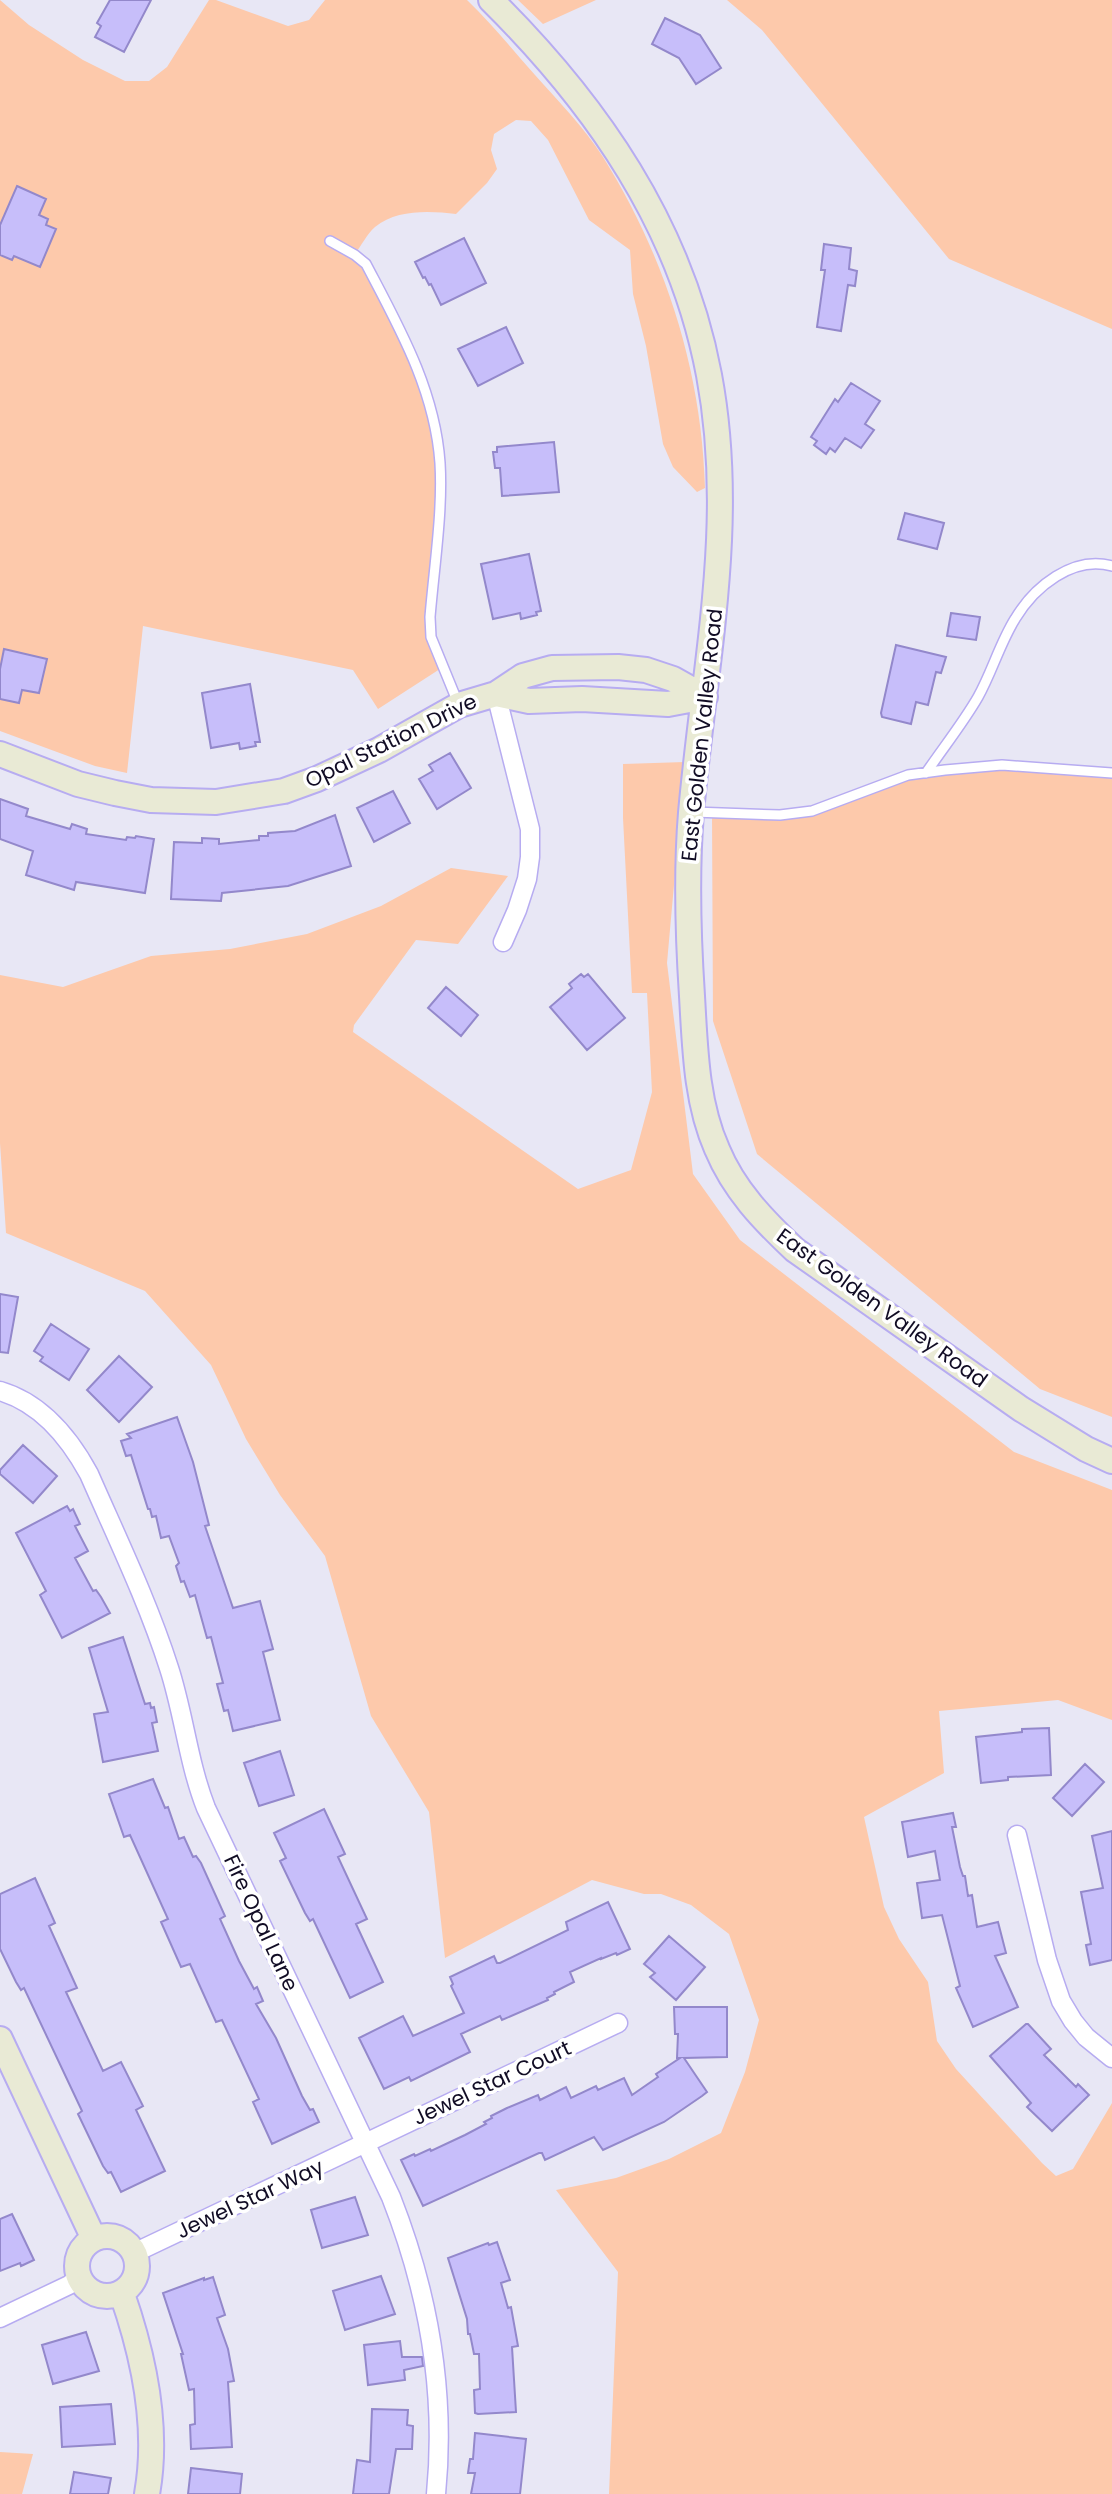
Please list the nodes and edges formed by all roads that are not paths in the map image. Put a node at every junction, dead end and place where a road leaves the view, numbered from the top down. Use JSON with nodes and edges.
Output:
{"nodes":[{"id":1,"x":491,"y":0,"type":"edge"},
{"id":2,"x":330,"y":241,"type":"dead end"},
{"id":3,"x":1112,"y":566,"type":"edge"},
{"id":4,"x":496,"y":694,"type":"junction"},
{"id":5,"x":705,"y":697,"type":"junction"},
{"id":6,"x":459,"y":705,"type":"junction"},
{"id":7,"x":0,"y":754,"type":"edge"},
{"id":8,"x":926,"y":773,"type":"junction"},
{"id":9,"x":1112,"y":773,"type":"edge"},
{"id":10,"x":691,"y":812,"type":"junction"},
{"id":11,"x":503,"y":942,"type":"dead end"},
{"id":12,"x":0,"y":1391,"type":"edge"},
{"id":13,"x":1112,"y":1461,"type":"edge"},
{"id":14,"x":1017,"y":1835,"type":"dead end"},
{"id":15,"x":618,"y":2023,"type":"dead end"},
{"id":16,"x":0,"y":2039,"type":"edge"},
{"id":17,"x":1112,"y":2058,"type":"edge"},
{"id":18,"x":365,"y":2143,"type":"junction"},
{"id":19,"x":94,"y":2239,"type":"junction"},
{"id":20,"x":134,"y":2253,"type":"junction"},
{"id":21,"x":78,"y":2278,"type":"junction"},
{"id":22,"x":122,"y":2294,"type":"junction"},
{"id":23,"x":0,"y":2318,"type":"edge"},
{"id":24,"x":147,"y":2494,"type":"edge"},
{"id":25,"x":436,"y":2494,"type":"edge"}],
"edges":[{"from":1,"to":5,"type":"main road","name":"East Golden Valley Road"},
{"from":2,"to":6,"type":"lane"},
{"from":3,"to":8,"type":"lane"},
{"from":4,"to":5,"type":"main road","name":"Opal Station Drive"},
{"from":4,"to":5,"type":"main road","name":"Opal Station Drive"},
{"from":4,"to":6,"type":"main road","name":"Opal Station Drive"},
{"from":4,"to":11,"type":"street"},
{"from":5,"to":10,"type":"main road","name":"East Golden Valley Road"},
{"from":6,"to":7,"type":"main road","name":"Opal Station Drive"},
{"from":8,"to":9,"type":"lane"},
{"from":8,"to":10,"type":"lane"},
{"from":10,"to":13,"type":"main road","name":"East Golden Valley Road"},
{"from":12,"to":18,"type":"street","name":"Fire Opal Lane"},
{"from":14,"to":17,"type":"street"},
{"from":15,"to":18,"type":"street","name":"Jewel Star Court"},
{"from":16,"to":19,"type":"main road"},
{"from":18,"to":20,"type":"street","name":"Jewel Star Way"},
{"from":18,"to":25,"type":"street","name":"Fire Opal Lane"},
{"from":19,"to":20,"type":"main road"},
{"from":19,"to":21,"type":"main road"},
{"from":20,"to":22,"type":"main road"},
{"from":21,"to":22,"type":"main road"},
{"from":21,"to":23,"type":"street"},
{"from":22,"to":24,"type":"main road"}]}
